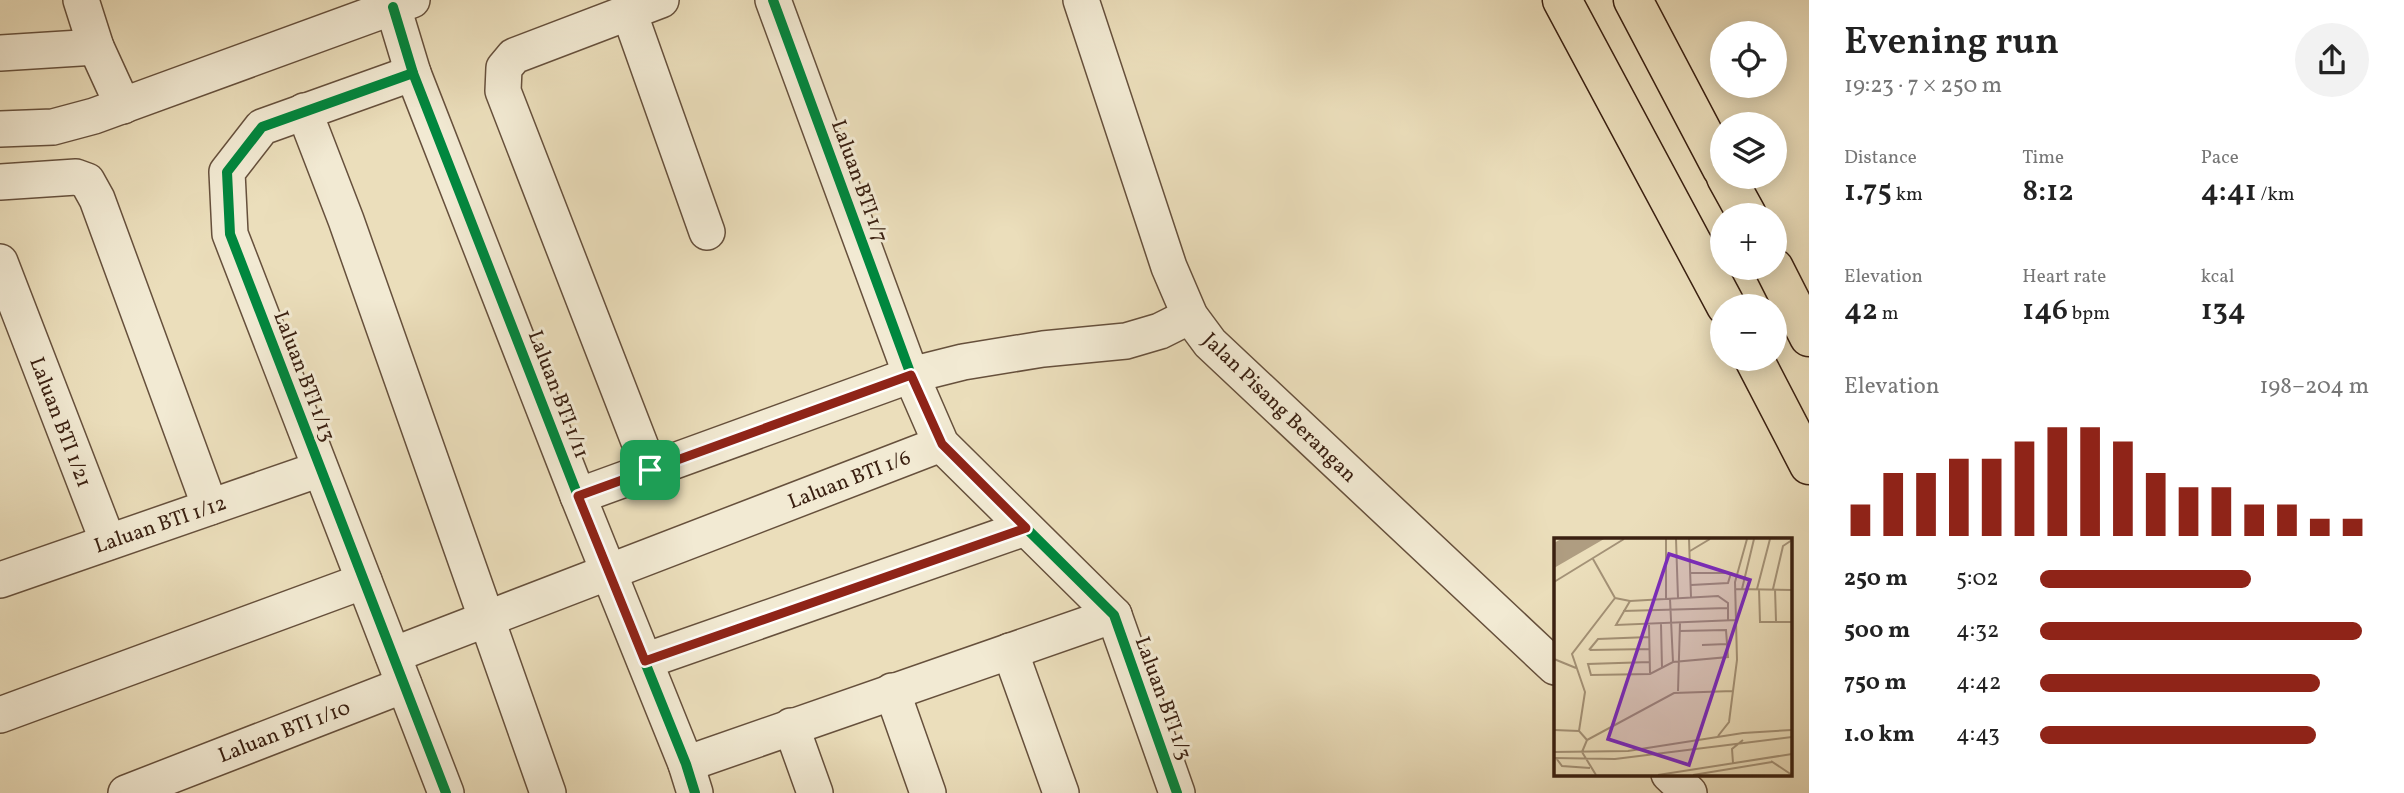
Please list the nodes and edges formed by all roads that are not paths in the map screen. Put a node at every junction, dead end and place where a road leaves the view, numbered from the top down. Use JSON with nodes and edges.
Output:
{"nodes":[{"id":1,"x":81,"y":0,"type":"edge"},
{"id":2,"x":661,"y":0,"type":"edge"},
{"id":3,"x":773,"y":0,"type":"edge"},
{"id":4,"x":1081,"y":0,"type":"edge"},
{"id":5,"x":1562,"y":0,"type":"edge"},
{"id":6,"x":1633,"y":0,"type":"edge"},
{"id":7,"x":403,"y":4,"type":"edge"},
{"id":8,"x":629,"y":12,"type":"junction"},
{"id":9,"x":590,"y":13,"type":"edge"},
{"id":10,"x":96,"y":47,"type":"junction"},
{"id":11,"x":0,"y":53,"type":"edge"},
{"id":12,"x":413,"y":73,"type":"junction"},
{"id":13,"x":123,"y":106,"type":"junction"},
{"id":14,"x":304,"y":111,"type":"junction"},
{"id":15,"x":0,"y":129,"type":"edge"},
{"id":16,"x":1710,"y":146,"type":"edge"},
{"id":17,"x":0,"y":182,"type":"edge"},
{"id":18,"x":707,"y":232,"type":"dead end"},
{"id":19,"x":0,"y":262,"type":"edge"},
{"id":20,"x":1780,"y":280,"type":"edge"},
{"id":21,"x":1720,"y":294,"type":"edge"},
{"id":22,"x":1190,"y":316,"type":"junction"},
{"id":23,"x":1809,"y":337,"type":"edge"},
{"id":24,"x":1760,"y":371,"type":"edge"},
{"id":25,"x":911,"y":375,"type":"junction"},
{"id":26,"x":942,"y":444,"type":"junction"},
{"id":27,"x":1809,"y":465,"type":"edge"},
{"id":28,"x":320,"y":469,"type":"junction"},
{"id":29,"x":650,"y":470,"type":"junction"},
{"id":30,"x":578,"y":496,"type":"junction"},
{"id":31,"x":210,"y":507,"type":"junction"},
{"id":32,"x":1026,"y":528,"type":"junction"},
{"id":33,"x":108,"y":542,"type":"junction"},
{"id":34,"x":609,"y":572,"type":"junction"},
{"id":35,"x":0,"y":580,"type":"edge"},
{"id":36,"x":364,"y":581,"type":"junction"},
{"id":37,"x":1114,"y":615,"type":"junction"},
{"id":38,"x":486,"y":618,"type":"junction"},
{"id":39,"x":1010,"y":651,"type":"junction"},
{"id":40,"x":645,"y":661,"type":"junction"},
{"id":41,"x":1554,"y":666,"type":"edge"},
{"id":42,"x":398,"y":669,"type":"junction"},
{"id":43,"x":892,"y":691,"type":"junction"},
{"id":44,"x":0,"y":715,"type":"edge"},
{"id":45,"x":791,"y":726,"type":"junction"},
{"id":46,"x":1671,"y":776,"type":"edge"},
{"id":47,"x":690,"y":778,"type":"edge"},
{"id":48,"x":126,"y":793,"type":"edge"},
{"id":49,"x":446,"y":793,"type":"edge"},
{"id":50,"x":548,"y":793,"type":"edge"},
{"id":51,"x":815,"y":793,"type":"edge"},
{"id":52,"x":928,"y":793,"type":"edge"},
{"id":53,"x":1061,"y":793,"type":"edge"},
{"id":54,"x":1177,"y":793,"type":"edge"},
{"id":55,"x":1689,"y":793,"type":"edge"}],
"edges":[{"from":1,"to":10,"type":"street"},
{"from":2,"to":8,"type":"street"},
{"from":3,"to":25,"type":"street","name":"Laluan BTI 1/7"},
{"from":4,"to":22,"type":"street","name":"Jalan Pisang Berangan"},
{"from":5,"to":21,"type":"main road"},
{"from":6,"to":16,"type":"main road"},
{"from":7,"to":12,"type":"street","name":"Laluan BTI 1/11"},
{"from":7,"to":13,"type":"street"},
{"from":8,"to":9,"type":"street"},
{"from":8,"to":18,"type":"street"},
{"from":9,"to":29,"type":"street"},
{"from":10,"to":11,"type":"street"},
{"from":10,"to":13,"type":"street"},
{"from":12,"to":14,"type":"street","name":"Laluan BTI 1/13"},
{"from":12,"to":30,"type":"street","name":"Laluan BTI 1/11"},
{"from":13,"to":15,"type":"street"},
{"from":14,"to":28,"type":"street","name":"Laluan BTI 1/13"},
{"from":14,"to":38,"type":"street"},
{"from":17,"to":31,"type":"street"},
{"from":19,"to":33,"type":"street","name":"Laluan BTI 1/21"},
{"from":20,"to":23,"type":"main road"},
{"from":22,"to":25,"type":"street"},
{"from":22,"to":41,"type":"street","name":"Jalan Pisang Berangan"},
{"from":24,"to":27,"type":"main road"},
{"from":25,"to":26,"type":"street","name":"Laluan BTI 1/7"},
{"from":25,"to":29,"type":"street"},
{"from":26,"to":32,"type":"street"},
{"from":26,"to":34,"type":"street","name":"Laluan BTI 1/6"},
{"from":28,"to":31,"type":"street","name":"Laluan BTI 1/12"},
{"from":28,"to":36,"type":"street","name":"Laluan BTI 1/13"},
{"from":29,"to":30,"type":"street"},
{"from":30,"to":34,"type":"street","name":"Laluan BTI 1/11"},
{"from":31,"to":33,"type":"street","name":"Laluan BTI 1/12"},
{"from":32,"to":37,"type":"street"},
{"from":32,"to":40,"type":"street"},
{"from":33,"to":35,"type":"street","name":"Laluan BTI 1/12"},
{"from":34,"to":38,"type":"street","name":"Laluan BTI 1/6"},
{"from":34,"to":40,"type":"street","name":"Laluan BTI 1/11"},
{"from":36,"to":42,"type":"street","name":"Laluan BTI 1/13"},
{"from":36,"to":44,"type":"street"},
{"from":37,"to":39,"type":"street"},
{"from":37,"to":54,"type":"street","name":"Laluan BTI 1/3"},
{"from":38,"to":42,"type":"street","name":"Laluan BTI 1/10"},
{"from":38,"to":50,"type":"street"},
{"from":39,"to":43,"type":"street"},
{"from":39,"to":53,"type":"street"},
{"from":40,"to":47,"type":"street","name":"Laluan BTI 1/11"},
{"from":42,"to":48,"type":"street","name":"Laluan BTI 1/10"},
{"from":42,"to":49,"type":"street","name":"Laluan BTI 1/13"},
{"from":43,"to":45,"type":"street"},
{"from":43,"to":52,"type":"street"},
{"from":45,"to":47,"type":"street"},
{"from":45,"to":51,"type":"street"},
{"from":46,"to":55,"type":"street"}]}
